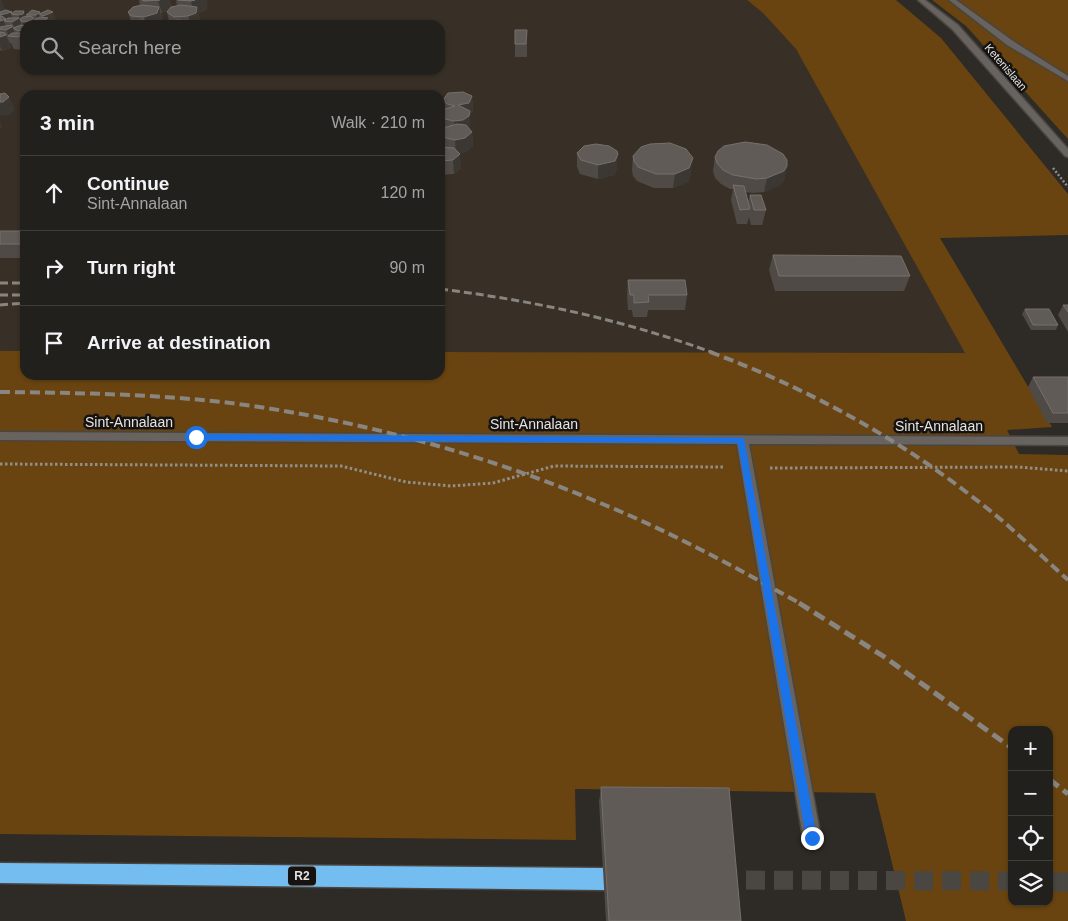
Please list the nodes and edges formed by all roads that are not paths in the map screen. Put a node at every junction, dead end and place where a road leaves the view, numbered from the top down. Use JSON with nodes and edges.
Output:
{"nodes":[{"id":1,"x":921,"y":0,"type":"edge"},
{"id":2,"x":952,"y":0,"type":"edge"},
{"id":3,"x":1068,"y":79,"type":"edge"},
{"id":4,"x":1068,"y":154,"type":"edge"},
{"id":5,"x":0,"y":436,"type":"edge"},
{"id":6,"x":742,"y":440,"type":"junction"},
{"id":7,"x":1068,"y":441,"type":"edge"},
{"id":8,"x":812,"y":838,"type":"dead end"},
{"id":9,"x":0,"y":873,"type":"edge"},
{"id":10,"x":604,"y":879,"type":"edge"}],
"edges":[{"from":1,"to":4,"type":"street","name":"Ketenislaan"},
{"from":2,"to":3,"type":"street"},
{"from":5,"to":6,"type":"street","name":"Sint-Annalaan"},
{"from":6,"to":7,"type":"street","name":"Sint-Annalaan"},
{"from":6,"to":8,"type":"street"},
{"from":9,"to":10,"type":"highway","number":"R2"}]}
